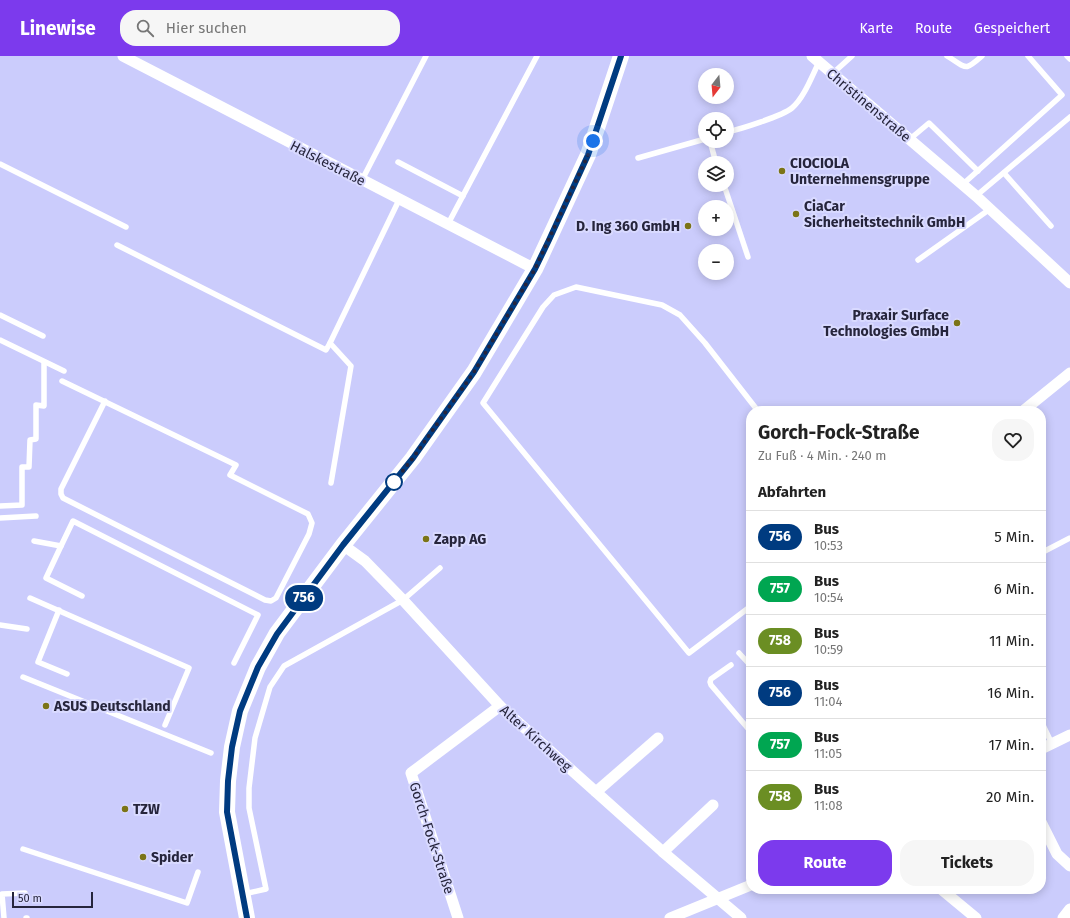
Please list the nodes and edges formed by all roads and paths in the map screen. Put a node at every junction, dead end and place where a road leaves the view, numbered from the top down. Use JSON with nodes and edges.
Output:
{"nodes":[{"id":1,"x":123,"y":56,"type":"edge"},
{"id":2,"x":426,"y":56,"type":"edge"},
{"id":3,"x":537,"y":56,"type":"edge"},
{"id":4,"x":621,"y":56,"type":"edge"},
{"id":5,"x":852,"y":56,"type":"edge"},
{"id":6,"x":948,"y":56,"type":"edge"},
{"id":7,"x":982,"y":56,"type":"edge"},
{"id":8,"x":1028,"y":56,"type":"edge"},
{"id":9,"x":1067,"y":56,"type":"edge"},
{"id":10,"x":815,"y":59,"type":"edge"},
{"id":11,"x":1070,"y":59,"type":"edge"},
{"id":12,"x":832,"y":74,"type":"junction"},
{"id":13,"x":1070,"y":117,"type":"edge"},
{"id":14,"x":734,"y":130,"type":"edge"},
{"id":15,"x":910,"y":140,"type":"junction"},
{"id":16,"x":698,"y":141,"type":"edge"},
{"id":17,"x":638,"y":158,"type":"dead end"},
{"id":18,"x":398,"y":162,"type":"dead end"},
{"id":19,"x":0,"y":164,"type":"edge"},
{"id":20,"x":978,"y":171,"type":"junction"},
{"id":21,"x":1004,"y":173,"type":"junction"},
{"id":22,"x":362,"y":180,"type":"junction"},
{"id":23,"x":962,"y":185,"type":"junction"},
{"id":24,"x":726,"y":192,"type":"edge"},
{"id":25,"x":463,"y":196,"type":"junction"},
{"id":26,"x":976,"y":196,"type":"junction"},
{"id":27,"x":400,"y":200,"type":"junction"},
{"id":28,"x":990,"y":209,"type":"junction"},
{"id":29,"x":448,"y":224,"type":"junction"},
{"id":30,"x":1051,"y":226,"type":"dead end"},
{"id":31,"x":126,"y":227,"type":"dead end"},
{"id":32,"x":118,"y":245,"type":"dead end"},
{"id":33,"x":748,"y":257,"type":"dead end"},
{"id":34,"x":918,"y":260,"type":"dead end"},
{"id":35,"x":535,"y":269,"type":"junction"},
{"id":36,"x":1070,"y":283,"type":"edge"},
{"id":37,"x":0,"y":315,"type":"edge"},
{"id":38,"x":43,"y":336,"type":"dead end"},
{"id":39,"x":0,"y":340,"type":"edge"},
{"id":40,"x":330,"y":343,"type":"junction"},
{"id":41,"x":44,"y":362,"type":"junction"},
{"id":42,"x":64,"y":371,"type":"dead end"},
{"id":43,"x":1070,"y":373,"type":"edge"},
{"id":44,"x":62,"y":381,"type":"dead end"},
{"id":45,"x":105,"y":401,"type":"junction"},
{"id":46,"x":754,"y":406,"type":"edge"},
{"id":47,"x":1029,"y":406,"type":"edge"},
{"id":48,"x":331,"y":483,"type":"dead end"},
{"id":49,"x":0,"y":506,"type":"edge"},
{"id":50,"x":36,"y":516,"type":"dead end"},
{"id":51,"x":0,"y":518,"type":"edge"},
{"id":52,"x":1070,"y":538,"type":"edge"},
{"id":53,"x":34,"y":541,"type":"dead end"},
{"id":54,"x":343,"y":545,"type":"junction"},
{"id":55,"x":61,"y":546,"type":"junction"},
{"id":56,"x":1046,"y":550,"type":"edge"},
{"id":57,"x":440,"y":568,"type":"dead end"},
{"id":58,"x":82,"y":596,"type":"dead end"},
{"id":59,"x":30,"y":598,"type":"dead end"},
{"id":60,"x":403,"y":600,"type":"junction"},
{"id":61,"x":59,"y":610,"type":"junction"},
{"id":62,"x":746,"y":610,"type":"edge"},
{"id":63,"x":0,"y":625,"type":"edge"},
{"id":64,"x":27,"y":629,"type":"dead end"},
{"id":65,"x":739,"y":653,"type":"dead end"},
{"id":66,"x":746,"y":661,"type":"edge"},
{"id":67,"x":234,"y":663,"type":"dead end"},
{"id":68,"x":731,"y":665,"type":"dead end"},
{"id":69,"x":67,"y":674,"type":"dead end"},
{"id":70,"x":23,"y":677,"type":"dead end"},
{"id":71,"x":500,"y":706,"type":"junction"},
{"id":72,"x":165,"y":725,"type":"dead end"},
{"id":73,"x":746,"y":726,"type":"edge"},
{"id":74,"x":1046,"y":731,"type":"edge"},
{"id":75,"x":1070,"y":735,"type":"edge"},
{"id":76,"x":658,"y":738,"type":"dead end"},
{"id":77,"x":1052,"y":744,"type":"junction"},
{"id":78,"x":1046,"y":747,"type":"edge"},
{"id":79,"x":211,"y":753,"type":"dead end"},
{"id":80,"x":596,"y":792,"type":"junction"},
{"id":81,"x":713,"y":805,"type":"dead end"},
{"id":82,"x":1046,"y":832,"type":"edge"},
{"id":83,"x":23,"y":849,"type":"dead end"},
{"id":84,"x":663,"y":852,"type":"junction"},
{"id":85,"x":1070,"y":866,"type":"edge"},
{"id":86,"x":198,"y":872,"type":"dead end"},
{"id":87,"x":746,"y":887,"type":"edge"},
{"id":88,"x":25,"y":893,"type":"dead end"},
{"id":89,"x":243,"y":894,"type":"junction"},
{"id":90,"x":947,"y":894,"type":"edge"},
{"id":91,"x":718,"y":899,"type":"junction"},
{"id":92,"x":1070,"y":909,"type":"edge"},
{"id":93,"x":4,"y":918,"type":"edge"},
{"id":94,"x":247,"y":918,"type":"edge"},
{"id":95,"x":458,"y":918,"type":"edge"},
{"id":96,"x":670,"y":918,"type":"edge"},
{"id":97,"x":741,"y":918,"type":"edge"},
{"id":98,"x":976,"y":918,"type":"edge"},
{"id":99,"x":1063,"y":918,"type":"edge"}],
"edges":[{"from":1,"to":22,"type":"street","name":"Halskestraße"},
{"from":2,"to":22,"type":"lane"},
{"from":3,"to":25,"type":"lane"},
{"from":4,"to":35,"type":"street"},
{"from":5,"to":12,"type":"lane"},
{"from":6,"to":7,"type":"lane"},
{"from":8,"to":20,"type":"lane"},
{"from":9,"to":11,"type":"lane"},
{"from":10,"to":12,"type":"street","name":"Christinenstraße"},
{"from":10,"to":14,"type":"lane"},
{"from":12,"to":15,"type":"street","name":"Christinenstraße"},
{"from":13,"to":21,"type":"lane"},
{"from":15,"to":20,"type":"lane"},
{"from":15,"to":23,"type":"street","name":"Christinenstraße"},
{"from":16,"to":17,"type":"lane"},
{"from":18,"to":25,"type":"lane"},
{"from":19,"to":31,"type":"lane"},
{"from":20,"to":23,"type":"lane"},
{"from":21,"to":26,"type":"lane"},
{"from":21,"to":30,"type":"lane"},
{"from":22,"to":27,"type":"street","name":"Halskestraße"},
{"from":23,"to":26,"type":"street","name":"Christinenstraße"},
{"from":24,"to":33,"type":"lane"},
{"from":25,"to":29,"type":"lane"},
{"from":26,"to":28,"type":"street","name":"Christinenstraße"},
{"from":27,"to":29,"type":"street","name":"Halskestraße"},
{"from":27,"to":40,"type":"lane"},
{"from":28,"to":34,"type":"lane"},
{"from":28,"to":36,"type":"street","name":"Christinenstraße"},
{"from":29,"to":35,"type":"street","name":"Halskestraße"},
{"from":32,"to":40,"type":"lane"},
{"from":35,"to":54,"type":"street"},
{"from":37,"to":38,"type":"lane"},
{"from":39,"to":41,"type":"lane"},
{"from":40,"to":48,"type":"lane"},
{"from":41,"to":42,"type":"lane"},
{"from":41,"to":49,"type":"lane"},
{"from":43,"to":47,"type":"street"},
{"from":44,"to":45,"type":"lane"},
{"from":45,"to":45,"type":"lane"},
{"from":46,"to":62,"type":"lane"},
{"from":50,"to":51,"type":"lane"},
{"from":52,"to":56,"type":"lane"},
{"from":53,"to":55,"type":"lane"},
{"from":54,"to":60,"type":"street","name":"Alter Kirchweg"},
{"from":54,"to":89,"type":"street"},
{"from":55,"to":58,"type":"lane"},
{"from":55,"to":67,"type":"lane"},
{"from":57,"to":60,"type":"lane"},
{"from":59,"to":61,"type":"lane"},
{"from":60,"to":71,"type":"street","name":"Alter Kirchweg"},
{"from":60,"to":89,"type":"lane"},
{"from":61,"to":69,"type":"lane"},
{"from":61,"to":72,"type":"lane"},
{"from":63,"to":64,"type":"lane"},
{"from":65,"to":66,"type":"lane"},
{"from":68,"to":73,"type":"lane"},
{"from":70,"to":79,"type":"lane"},
{"from":71,"to":80,"type":"street","name":"Alter Kirchweg"},
{"from":71,"to":95,"type":"street","name":"Gorch-Fock-Straße"},
{"from":74,"to":77,"type":"lane"},
{"from":75,"to":77,"type":"street"},
{"from":76,"to":80,"type":"street"},
{"from":77,"to":78,"type":"street"},
{"from":80,"to":84,"type":"street","name":"Alter Kirchweg"},
{"from":81,"to":84,"type":"street"},
{"from":82,"to":85,"type":"street"},
{"from":83,"to":86,"type":"lane"},
{"from":84,"to":91,"type":"street","name":"Alter Kirchweg"},
{"from":87,"to":91,"type":"street"},
{"from":88,"to":93,"type":"lane"},
{"from":89,"to":94,"type":"street"},
{"from":90,"to":98,"type":"street"},
{"from":91,"to":96,"type":"street"},
{"from":91,"to":97,"type":"street","name":"Alter Kirchweg"},
{"from":92,"to":99,"type":"street"}]}
